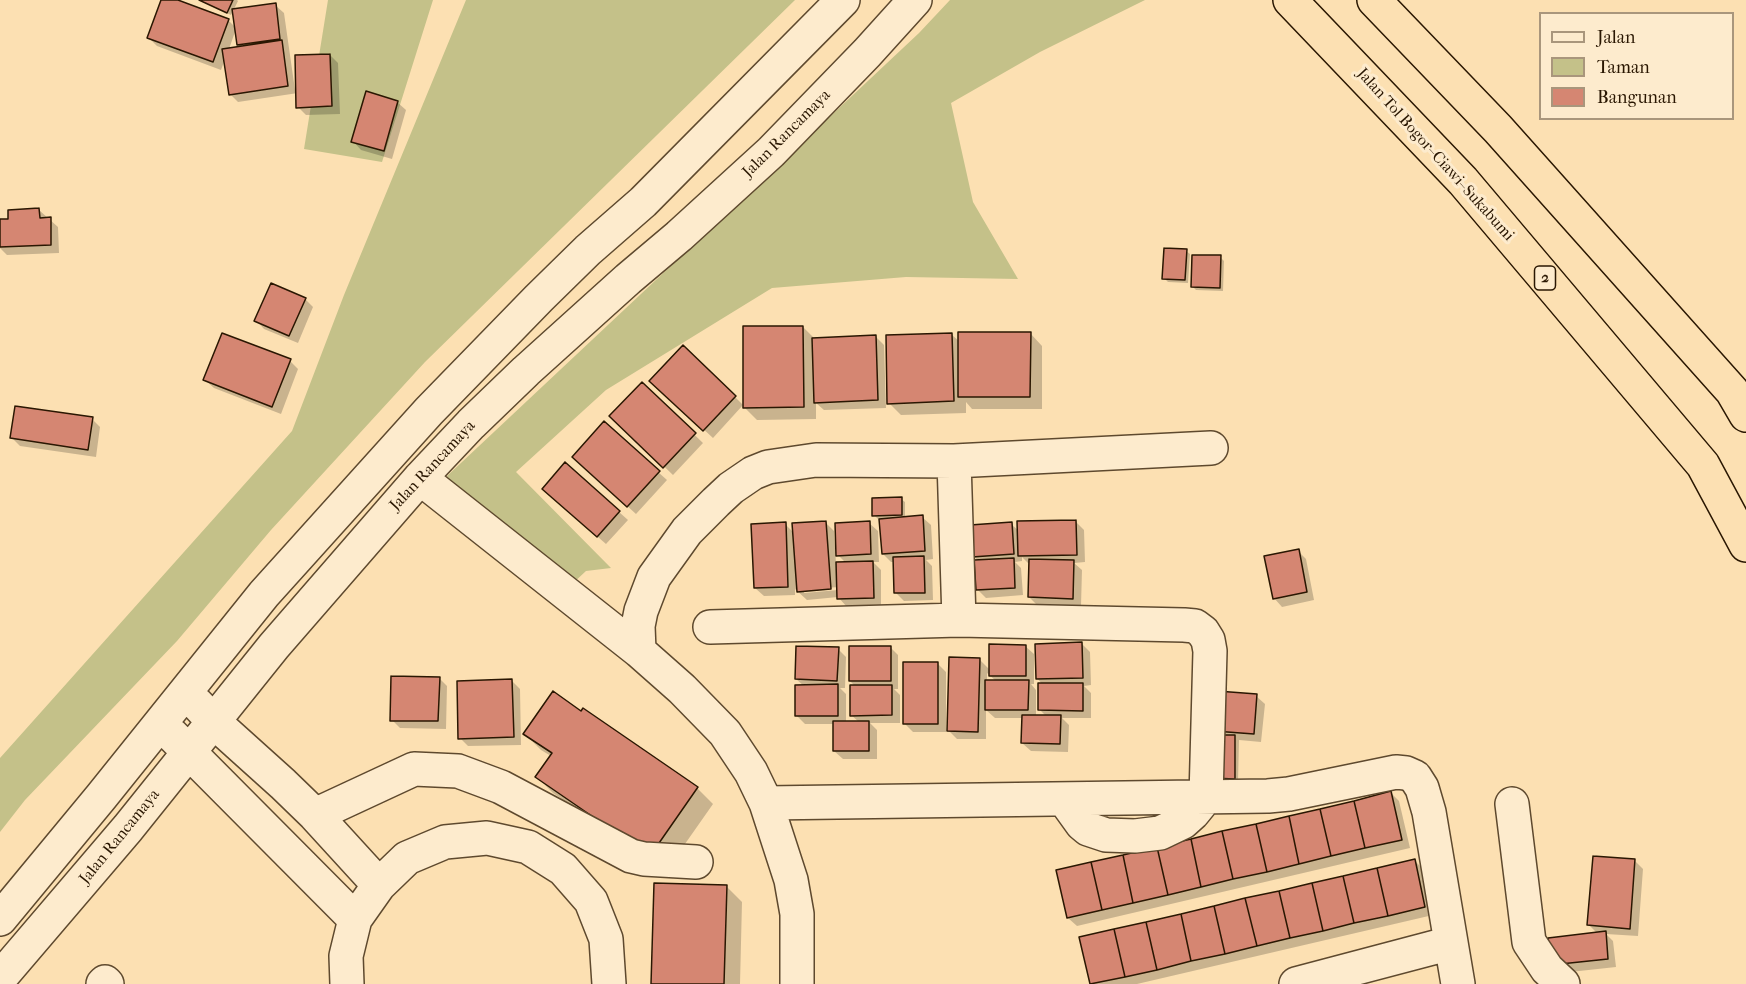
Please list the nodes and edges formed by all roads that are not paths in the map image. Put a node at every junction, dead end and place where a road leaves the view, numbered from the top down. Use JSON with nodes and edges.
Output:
{"nodes":[{"id":1,"x":843,"y":0,"type":"edge"},
{"id":2,"x":915,"y":0,"type":"edge"},
{"id":3,"x":1290,"y":0,"type":"edge"},
{"id":4,"x":1374,"y":0,"type":"edge"},
{"id":5,"x":1746,"y":415,"type":"edge"},
{"id":6,"x":1211,"y":448,"type":"dead end"},
{"id":7,"x":954,"y":461,"type":"junction"},
{"id":8,"x":420,"y":478,"type":"junction"},
{"id":9,"x":1746,"y":545,"type":"edge"},
{"id":10,"x":959,"y":620,"type":"junction"},
{"id":11,"x":710,"y":627,"type":"dead end"},
{"id":12,"x":639,"y":651,"type":"junction"},
{"id":13,"x":185,"y":691,"type":"junction"},
{"id":14,"x":213,"y":721,"type":"junction"},
{"id":15,"x":160,"y":723,"type":"junction"},
{"id":16,"x":188,"y":751,"type":"junction"},
{"id":17,"x":1206,"y":797,"type":"junction"},
{"id":18,"x":766,"y":803,"type":"junction"},
{"id":19,"x":1512,"y":804,"type":"dead end"},
{"id":20,"x":315,"y":815,"type":"junction"},
{"id":21,"x":696,"y":862,"type":"dead end"},
{"id":22,"x":379,"y":885,"type":"junction"},
{"id":23,"x":0,"y":919,"type":"edge"},
{"id":24,"x":355,"y":919,"type":"junction"},
{"id":25,"x":1451,"y":942,"type":"junction"},
{"id":26,"x":346,"y":970,"type":"edge"},
{"id":27,"x":0,"y":978,"type":"edge"},
{"id":28,"x":321,"y":984,"type":"edge"},
{"id":29,"x":609,"y":984,"type":"edge"},
{"id":30,"x":797,"y":984,"type":"edge"},
{"id":31,"x":1296,"y":984,"type":"edge"},
{"id":32,"x":1458,"y":984,"type":"edge"},
{"id":33,"x":1563,"y":984,"type":"edge"}],
"edges":[{"from":1,"to":13,"type":"street"},
{"from":2,"to":8,"type":"street","name":"Jalan Rancamaya"},
{"from":3,"to":9,"type":"highway","name":"Jalan Tol Bogor–Ciawi–Sukabumi","number":"2"},
{"from":4,"to":5,"type":"highway"},
{"from":6,"to":7,"type":"street"},
{"from":7,"to":10,"type":"street"},
{"from":7,"to":12,"type":"street"},
{"from":8,"to":12,"type":"street"},
{"from":8,"to":14,"type":"street","name":"Jalan Rancamaya"},
{"from":10,"to":11,"type":"street"},
{"from":10,"to":17,"type":"street"},
{"from":12,"to":18,"type":"street"},
{"from":13,"to":14,"type":"street"},
{"from":13,"to":15,"type":"street"},
{"from":14,"to":16,"type":"street","name":"Jalan Rancamaya"},
{"from":14,"to":20,"type":"street"},
{"from":15,"to":16,"type":"street"},
{"from":15,"to":23,"type":"street"},
{"from":16,"to":24,"type":"street"},
{"from":16,"to":27,"type":"street","name":"Jalan Rancamaya"},
{"from":17,"to":18,"type":"street"},
{"from":17,"to":25,"type":"street"},
{"from":18,"to":30,"type":"street"},
{"from":19,"to":33,"type":"street"},
{"from":20,"to":21,"type":"street"},
{"from":20,"to":22,"type":"street"},
{"from":22,"to":24,"type":"street"},
{"from":22,"to":29,"type":"street"},
{"from":24,"to":26,"type":"street"},
{"from":25,"to":31,"type":"street"},
{"from":25,"to":32,"type":"street"},
{"from":26,"to":28,"type":"street"}]}
